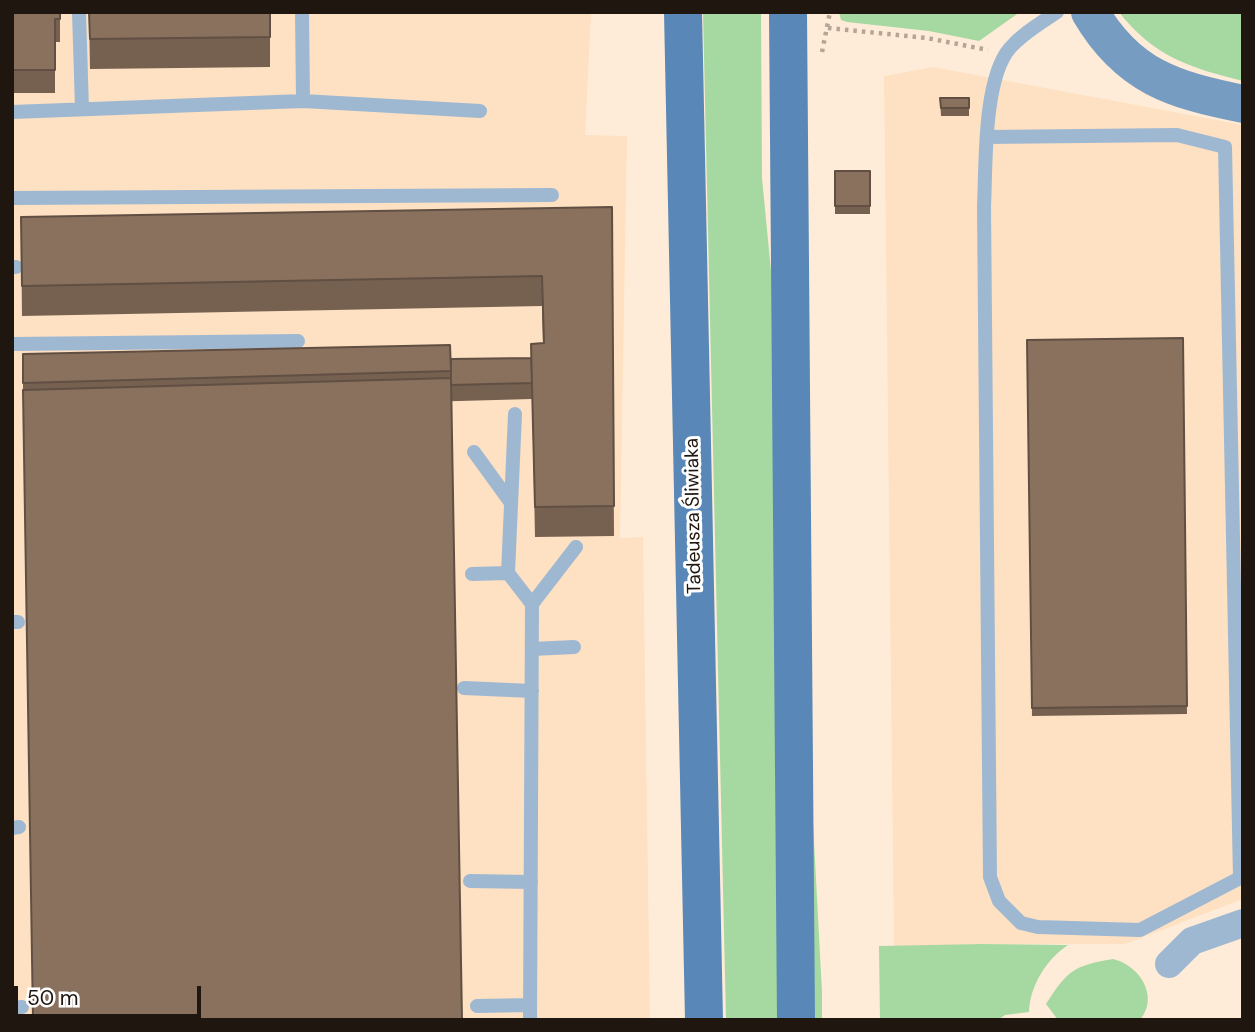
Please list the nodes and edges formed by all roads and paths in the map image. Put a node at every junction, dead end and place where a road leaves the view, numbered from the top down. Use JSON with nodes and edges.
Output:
{"nodes":[{"id":1,"x":79,"y":12,"type":"edge"},
{"id":2,"x":302,"y":12,"type":"edge"},
{"id":3,"x":683,"y":12,"type":"edge"},
{"id":4,"x":788,"y":12,"type":"edge"},
{"id":5,"x":830,"y":12,"type":"edge"},
{"id":6,"x":1057,"y":12,"type":"edge"},
{"id":7,"x":1090,"y":12,"type":"edge"},
{"id":8,"x":977,"y":48,"type":"dead end"},
{"id":9,"x":303,"y":101,"type":"junction"},
{"id":10,"x":1243,"y":104,"type":"edge"},
{"id":11,"x":82,"y":109,"type":"junction"},
{"id":12,"x":480,"y":111,"type":"dead end"},
{"id":13,"x":12,"y":112,"type":"edge"},
{"id":14,"x":987,"y":137,"type":"junction"},
{"id":15,"x":552,"y":195,"type":"dead end"},
{"id":16,"x":12,"y":198,"type":"edge"},
{"id":17,"x":298,"y":341,"type":"dead end"},
{"id":18,"x":12,"y":344,"type":"edge"},
{"id":19,"x":515,"y":414,"type":"dead end"},
{"id":20,"x":474,"y":452,"type":"dead end"},
{"id":21,"x":511,"y":503,"type":"junction"},
{"id":22,"x":576,"y":547,"type":"dead end"},
{"id":23,"x":508,"y":573,"type":"junction"},
{"id":24,"x":472,"y":574,"type":"dead end"},
{"id":25,"x":532,"y":604,"type":"junction"},
{"id":26,"x":574,"y":647,"type":"dead end"},
{"id":27,"x":532,"y":649,"type":"junction"},
{"id":28,"x":464,"y":688,"type":"dead end"},
{"id":29,"x":532,"y":691,"type":"junction"},
{"id":30,"x":470,"y":881,"type":"dead end"},
{"id":31,"x":531,"y":882,"type":"junction"},
{"id":32,"x":1243,"y":923,"type":"edge"},
{"id":33,"x":1169,"y":964,"type":"dead end"},
{"id":34,"x":477,"y":1006,"type":"dead end"},
{"id":35,"x":530,"y":1012,"type":"edge"},
{"id":36,"x":704,"y":1020,"type":"edge"},
{"id":37,"x":796,"y":1020,"type":"edge"}],
"edges":[{"from":1,"to":11,"type":"lane"},
{"from":2,"to":9,"type":"lane"},
{"from":3,"to":36,"type":"main road","name":"Tadeusza Śliwiaka"},
{"from":4,"to":37,"type":"main road"},
{"from":5,"to":8,"type":"path"},
{"from":6,"to":14,"type":"lane"},
{"from":7,"to":10,"type":"street"},
{"from":9,"to":11,"type":"lane"},
{"from":9,"to":12,"type":"lane"},
{"from":11,"to":13,"type":"lane"},
{"from":14,"to":14,"type":"lane"},
{"from":15,"to":16,"type":"lane"},
{"from":17,"to":18,"type":"lane"},
{"from":19,"to":21,"type":"lane"},
{"from":20,"to":21,"type":"lane"},
{"from":21,"to":23,"type":"lane"},
{"from":22,"to":25,"type":"lane"},
{"from":23,"to":24,"type":"lane"},
{"from":23,"to":25,"type":"lane"},
{"from":25,"to":27,"type":"lane"},
{"from":26,"to":27,"type":"lane"},
{"from":27,"to":29,"type":"lane"},
{"from":28,"to":29,"type":"lane"},
{"from":29,"to":31,"type":"lane"},
{"from":30,"to":31,"type":"lane"},
{"from":31,"to":35,"type":"lane"},
{"from":32,"to":33,"type":"street"},
{"from":34,"to":35,"type":"lane"}]}
